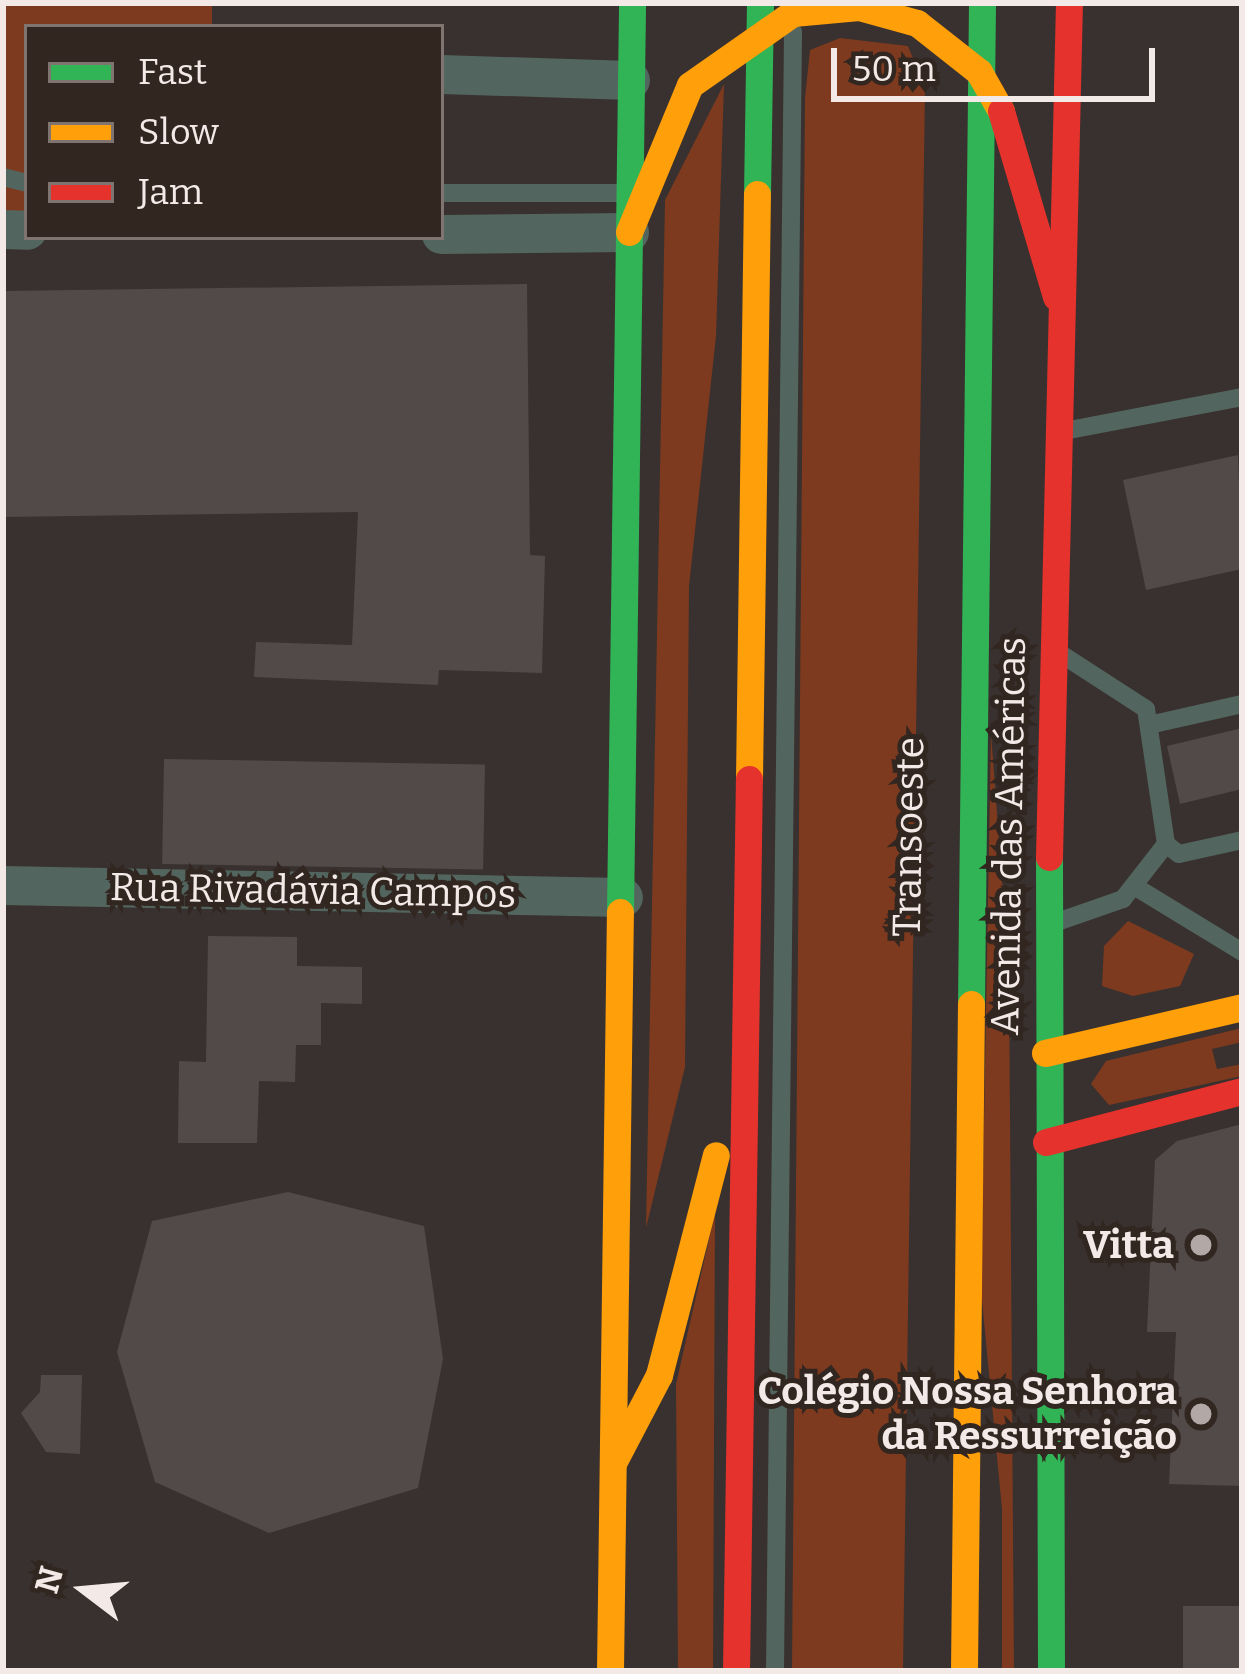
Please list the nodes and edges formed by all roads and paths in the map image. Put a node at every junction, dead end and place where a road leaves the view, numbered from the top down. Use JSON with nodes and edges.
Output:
{"nodes":[{"id":1,"x":632,"y":3,"type":"edge"},
{"id":2,"x":760,"y":3,"type":"edge"},
{"id":3,"x":982,"y":3,"type":"edge"},
{"id":4,"x":1069,"y":3,"type":"edge"},
{"id":5,"x":794,"y":8,"type":"edge"},
{"id":6,"x":759,"y":33,"type":"junction"},
{"id":7,"x":444,"y":74,"type":"edge"},
{"id":8,"x":965,"y":77,"type":"junction"},
{"id":9,"x":630,"y":80,"type":"junction"},
{"id":10,"x":444,"y":193,"type":"edge"},
{"id":11,"x":629,"y":212,"type":"junction"},
{"id":12,"x":444,"y":234,"type":"edge"},
{"id":13,"x":1056,"y":297,"type":"junction"},
{"id":14,"x":1242,"y":397,"type":"edge"},
{"id":15,"x":1054,"y":434,"type":"junction"},
{"id":16,"x":1051,"y":647,"type":"junction"},
{"id":17,"x":1242,"y":704,"type":"edge"},
{"id":18,"x":1149,"y":725,"type":"junction"},
{"id":19,"x":1242,"y":840,"type":"edge"},
{"id":20,"x":1166,"y":844,"type":"junction"},
{"id":21,"x":3,"y":885,"type":"edge"},
{"id":22,"x":1134,"y":886,"type":"junction"},
{"id":23,"x":623,"y":897,"type":"junction"},
{"id":24,"x":1046,"y":926,"type":"junction"},
{"id":25,"x":1242,"y":952,"type":"edge"},
{"id":26,"x":1242,"y":1007,"type":"edge"},
{"id":27,"x":743,"y":1010,"type":"junction"},
{"id":28,"x":1045,"y":1052,"type":"junction"},
{"id":29,"x":1242,"y":1091,"type":"edge"},
{"id":30,"x":1046,"y":1142,"type":"junction"},
{"id":31,"x":614,"y":1463,"type":"junction"},
{"id":32,"x":610,"y":1671,"type":"edge"},
{"id":33,"x":736,"y":1671,"type":"edge"},
{"id":34,"x":775,"y":1671,"type":"edge"},
{"id":35,"x":964,"y":1671,"type":"edge"},
{"id":36,"x":1051,"y":1671,"type":"edge"}],
"edges":[{"from":1,"to":9,"type":"main road"},
{"from":2,"to":6,"type":"main road"},
{"from":3,"to":8,"type":"main road","name":"Avenida das Américas"},
{"from":4,"to":13,"type":"main road","name":"Avenida das Américas"},
{"from":5,"to":6,"type":"main road"},
{"from":5,"to":8,"type":"main road"},
{"from":5,"to":34,"type":"lane"},
{"from":6,"to":11,"type":"main road"},
{"from":6,"to":27,"type":"main road"},
{"from":7,"to":9,"type":"street"},
{"from":8,"to":13,"type":"main road"},
{"from":8,"to":35,"type":"main road","name":"Avenida das Américas"},
{"from":9,"to":11,"type":"main road"},
{"from":10,"to":11,"type":"lane"},
{"from":11,"to":12,"type":"street"},
{"from":11,"to":23,"type":"main road"},
{"from":13,"to":15,"type":"main road","name":"Avenida das Américas"},
{"from":14,"to":15,"type":"lane"},
{"from":15,"to":16,"type":"main road","name":"Avenida das Américas"},
{"from":16,"to":18,"type":"lane"},
{"from":16,"to":24,"type":"main road","name":"Avenida das Américas"},
{"from":17,"to":18,"type":"lane"},
{"from":18,"to":20,"type":"lane"},
{"from":19,"to":20,"type":"lane"},
{"from":20,"to":22,"type":"lane"},
{"from":21,"to":23,"type":"street","name":"Rua Rivadávia Campos"},
{"from":22,"to":24,"type":"lane"},
{"from":22,"to":25,"type":"lane"},
{"from":23,"to":31,"type":"main road"},
{"from":24,"to":28,"type":"main road","name":"Avenida das Américas"},
{"from":26,"to":28,"type":"main road"},
{"from":27,"to":31,"type":"main road"},
{"from":27,"to":33,"type":"main road"},
{"from":28,"to":30,"type":"main road","name":"Avenida das Américas"},
{"from":29,"to":30,"type":"main road"},
{"from":30,"to":36,"type":"main road","name":"Avenida das Américas"},
{"from":31,"to":32,"type":"main road"}]}
